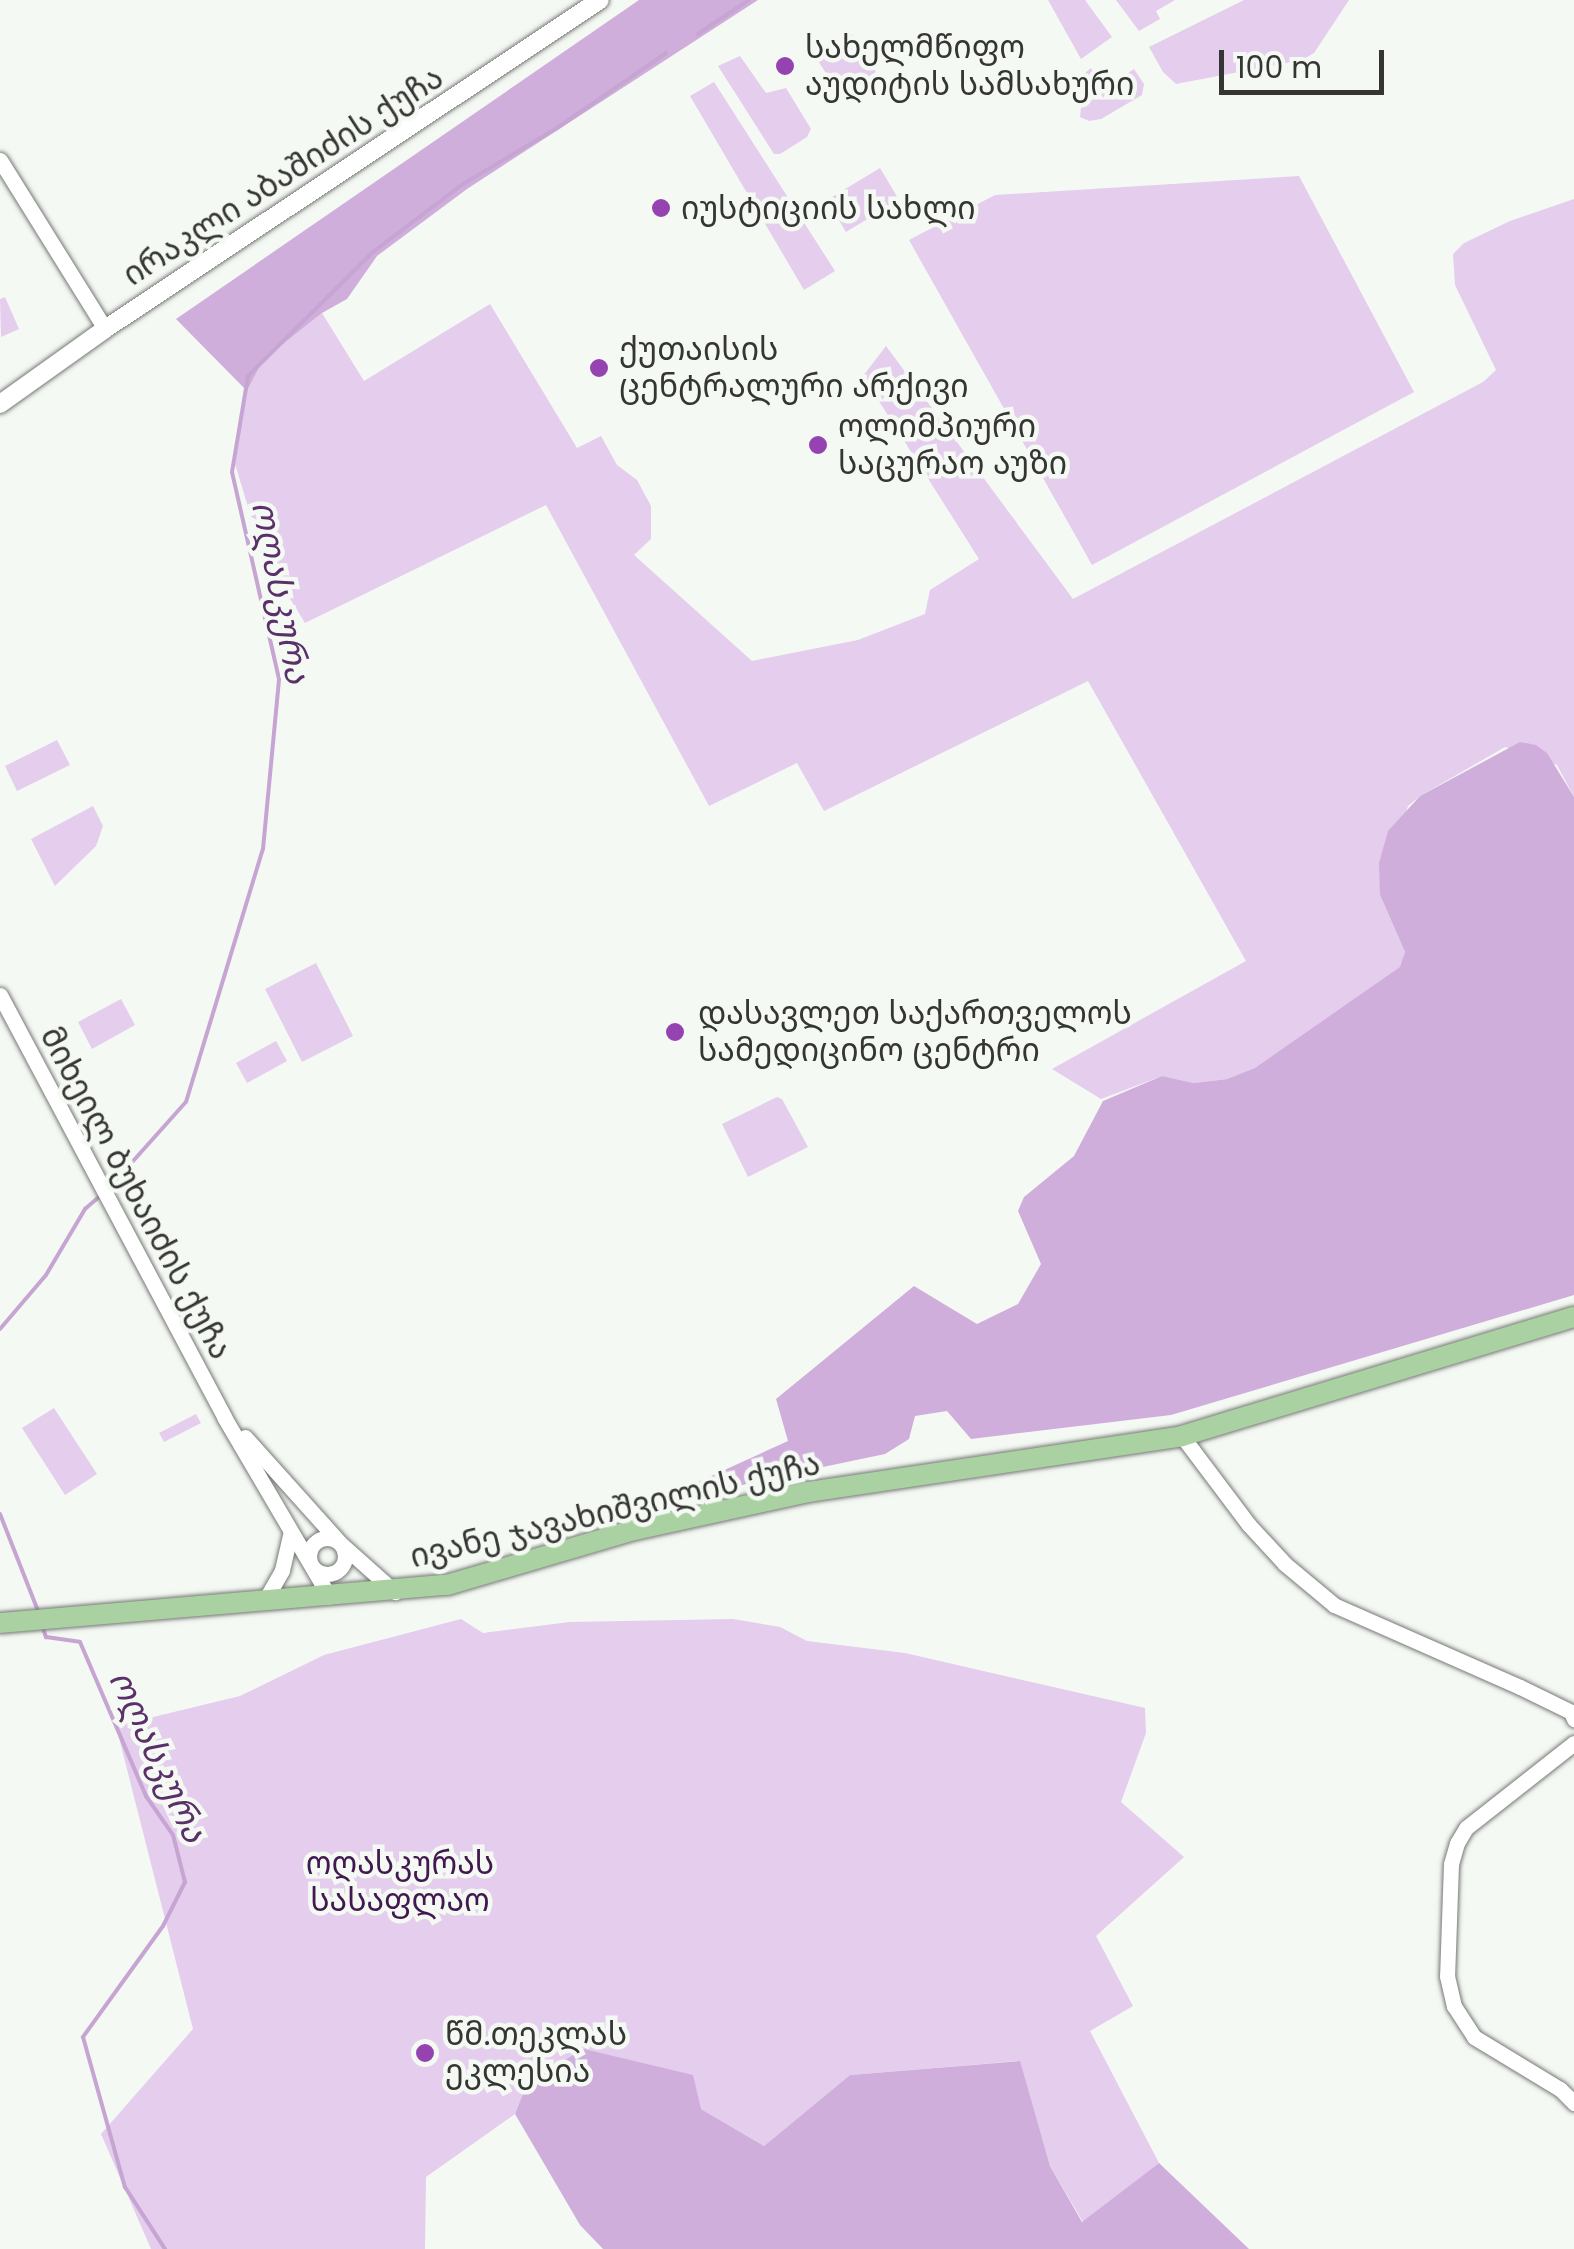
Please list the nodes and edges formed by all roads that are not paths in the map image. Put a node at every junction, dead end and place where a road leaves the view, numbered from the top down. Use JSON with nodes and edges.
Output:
{"nodes":[{"id":1,"x":600,"y":0,"type":"edge"},
{"id":2,"x":0,"y":160,"type":"edge"},
{"id":3,"x":105,"y":329,"type":"junction"},
{"id":4,"x":0,"y":404,"type":"edge"},
{"id":5,"x":0,"y":995,"type":"edge"},
{"id":6,"x":1574,"y":1317,"type":"edge"},
{"id":7,"x":224,"y":1417,"type":"junction"},
{"id":8,"x":1182,"y":1436,"type":"junction"},
{"id":9,"x":291,"y":1532,"type":"junction"},
{"id":10,"x":340,"y":1544,"type":"junction"},
{"id":11,"x":310,"y":1564,"type":"junction"},
{"id":12,"x":342,"y":1565,"type":"junction"},
{"id":13,"x":394,"y":1592,"type":"junction"},
{"id":14,"x":336,"y":1595,"type":"junction"},
{"id":15,"x":264,"y":1600,"type":"junction"},
{"id":16,"x":0,"y":1624,"type":"edge"},
{"id":17,"x":1574,"y":1719,"type":"edge"},
{"id":18,"x":1574,"y":1743,"type":"edge"},
{"id":19,"x":1574,"y":2103,"type":"edge"}],
"edges":[{"from":1,"to":3,"type":"main road","name":"ირაკლი აბაშიძის ქუჩა"},
{"from":2,"to":3,"type":"street"},
{"from":3,"to":4,"type":"main road","name":"ირაკლი აბაშიძის ქუჩა"},
{"from":5,"to":7,"type":"street","name":"მიხეილ ბუხაიძის ქუჩა"},
{"from":6,"to":8,"type":"main road","name":"ივანე ჯავახიშვილის ქუჩა"},
{"from":7,"to":9,"type":"street","name":"მიხეილ ბუხაიძის ქუჩა"},
{"from":7,"to":10,"type":"street","name":"მიხეილ ბუხაიძის ქუჩა"},
{"from":8,"to":13,"type":"main road","name":"ივანე ჯავახიშვილის ქუჩა"},
{"from":8,"to":17,"type":"street"},
{"from":9,"to":11,"type":"street","name":"მიხეილ ბუხაიძის ქუჩა"},
{"from":9,"to":15,"type":"street"},
{"from":10,"to":11,"type":"street"},
{"from":10,"to":12,"type":"street"},
{"from":10,"to":13,"type":"street","name":"მიხეილ ბუხაიძის ქუჩა"},
{"from":11,"to":12,"type":"street"},
{"from":11,"to":14,"type":"street","name":"მიხეილ ბუხაიძის ქუჩა"},
{"from":12,"to":14,"type":"street"},
{"from":13,"to":14,"type":"main road","name":"ივანე ჯავახიშვილის ქუჩა"},
{"from":14,"to":15,"type":"main road","name":"ივანე ჯავახიშვილის ქუჩა"},
{"from":15,"to":16,"type":"main road","name":"ივანე ჯავახიშვილის ქუჩა"},
{"from":18,"to":19,"type":"street"}]}
